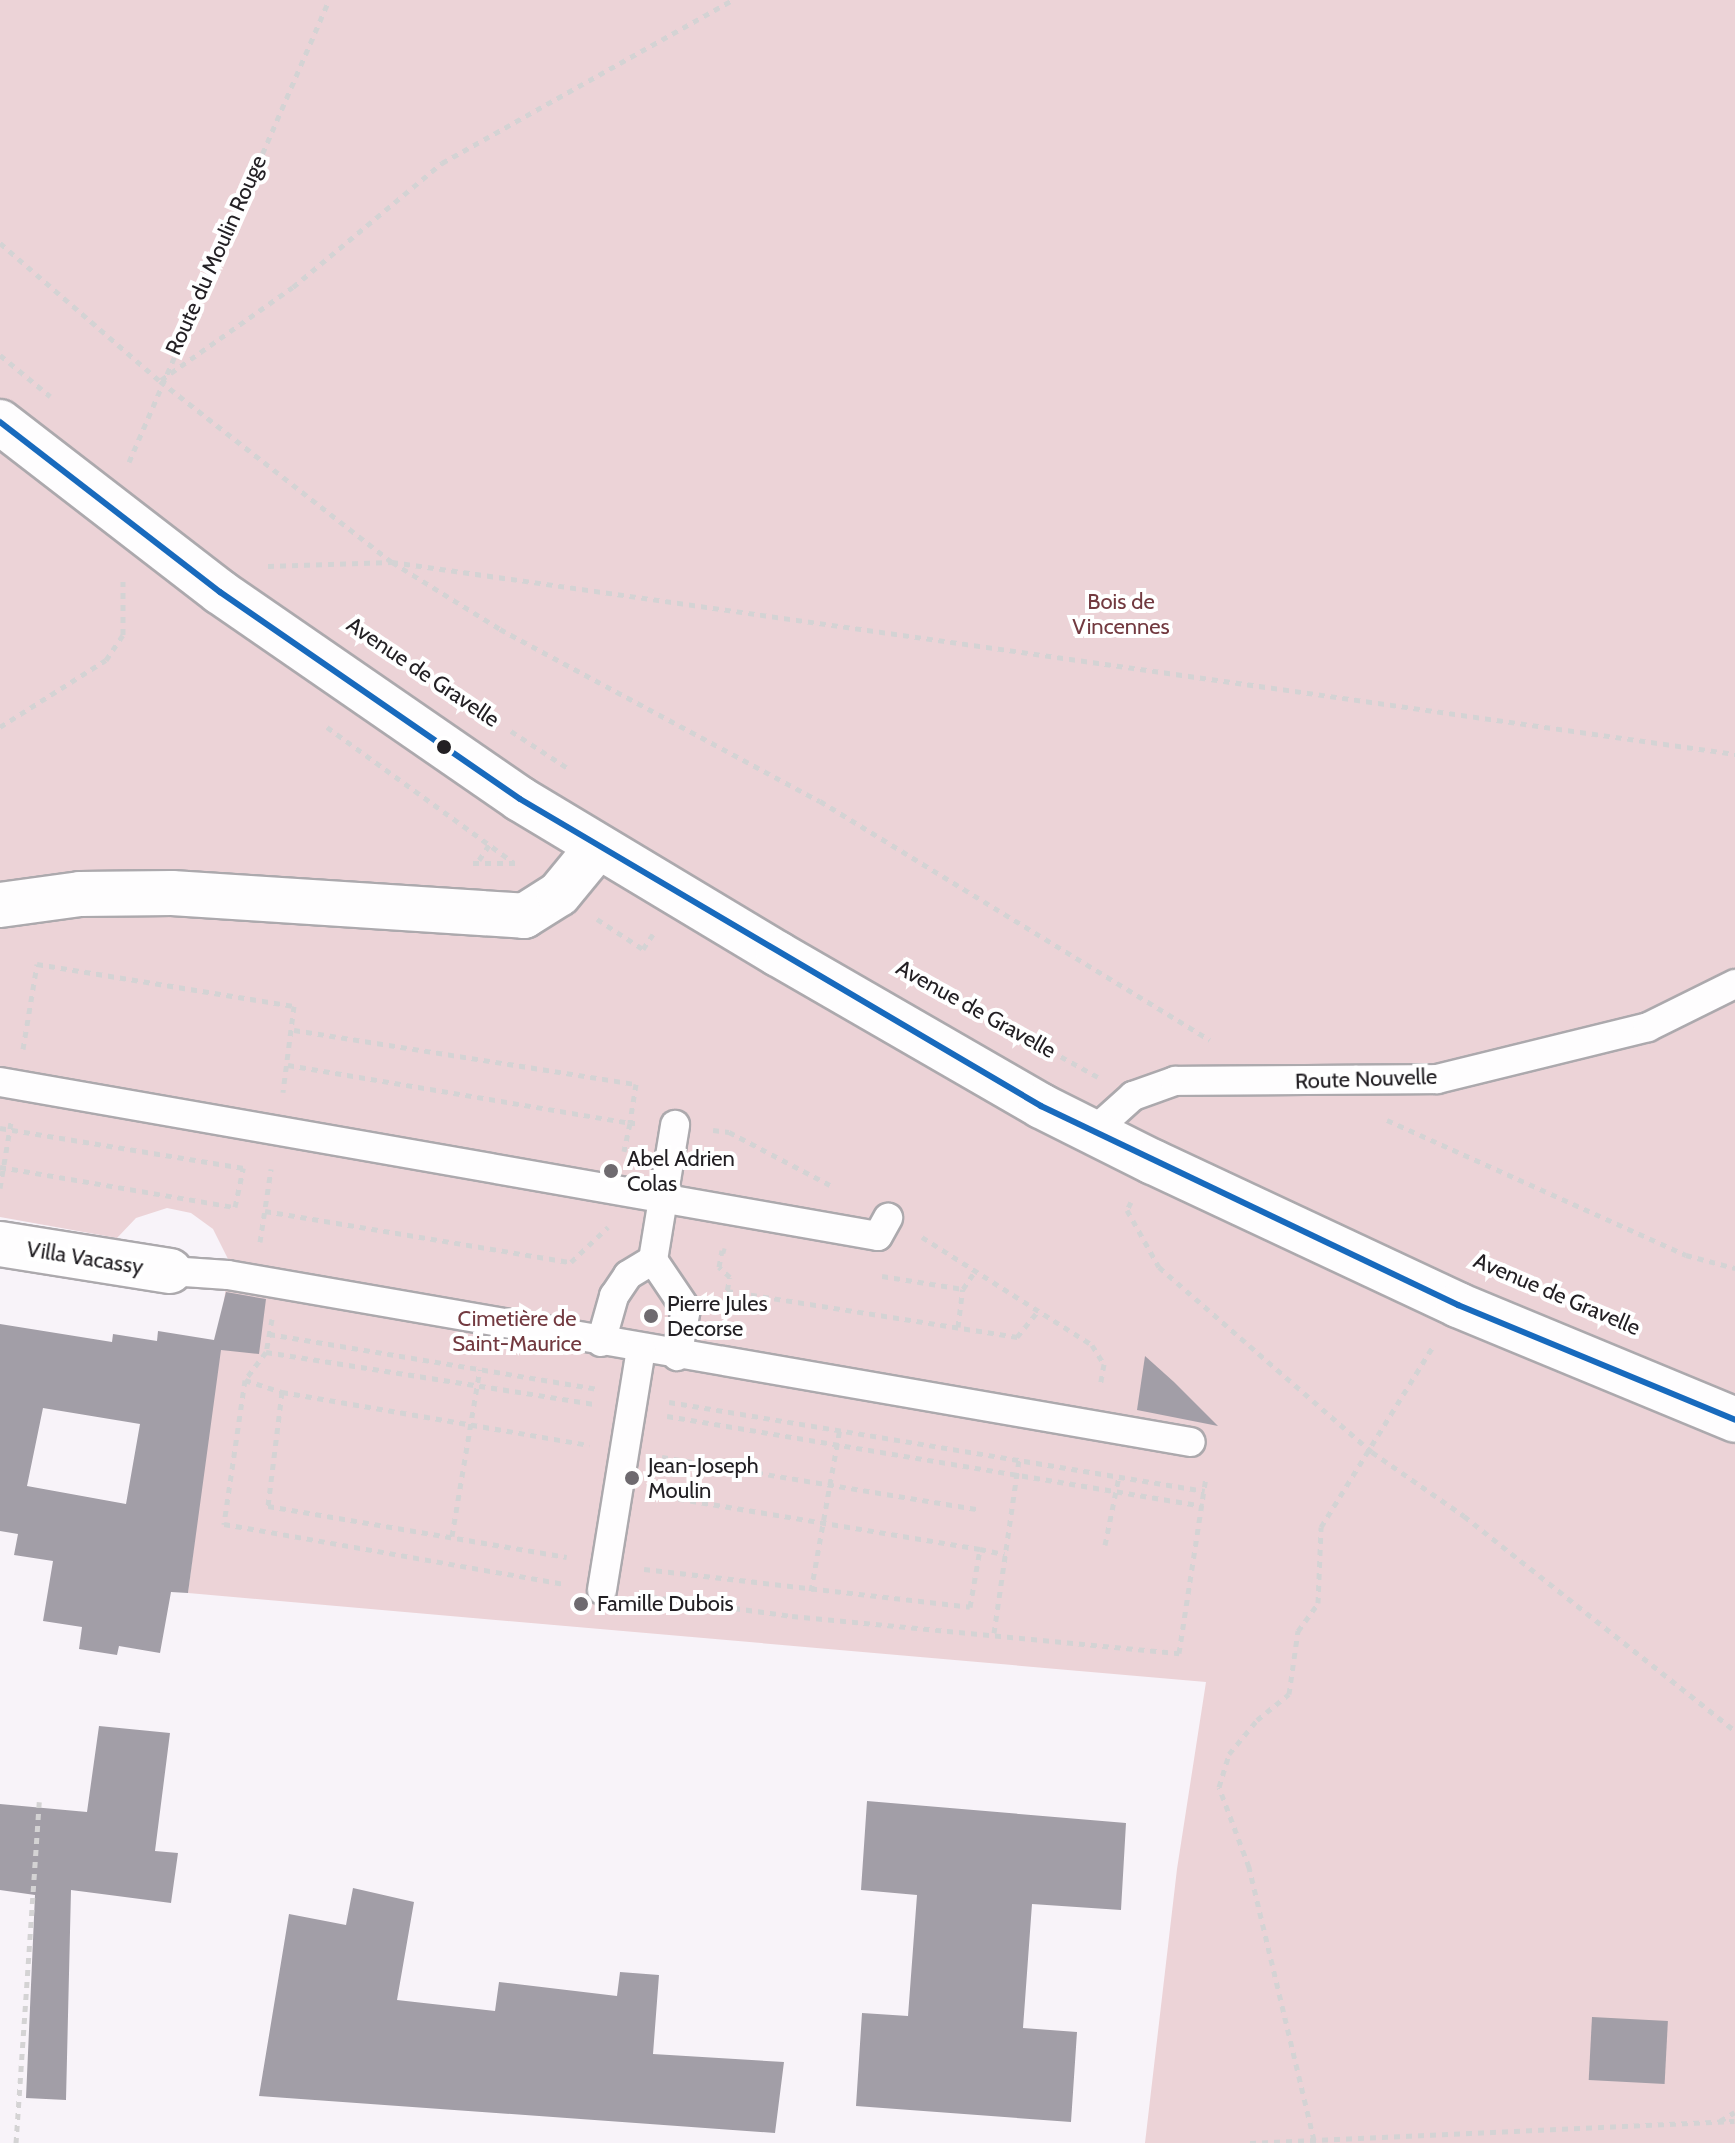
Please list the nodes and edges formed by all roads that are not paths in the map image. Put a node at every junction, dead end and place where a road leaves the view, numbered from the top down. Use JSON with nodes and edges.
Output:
{"nodes":[{"id":1,"x":0,"y":422,"type":"edge"},
{"id":2,"x":596,"y":849,"type":"junction"},
{"id":3,"x":0,"y":905,"type":"edge"},
{"id":4,"x":1735,"y":984,"type":"edge"},
{"id":5,"x":0,"y":1082,"type":"edge"},
{"id":6,"x":675,"y":1125,"type":"dead end"},
{"id":7,"x":1093,"y":1132,"type":"junction"},
{"id":8,"x":663,"y":1201,"type":"junction"},
{"id":9,"x":888,"y":1218,"type":"dead end"},
{"id":10,"x":0,"y":1244,"type":"edge"},
{"id":11,"x":653,"y":1260,"type":"junction"},
{"id":12,"x":170,"y":1271,"type":"joint"},
{"id":13,"x":601,"y":1342,"type":"junction"},
{"id":14,"x":641,"y":1349,"type":"junction"},
{"id":15,"x":677,"y":1356,"type":"junction"},
{"id":16,"x":1735,"y":1420,"type":"edge"},
{"id":17,"x":1191,"y":1442,"type":"road end"},
{"id":18,"x":604,"y":1577,"type":"road end"}],
"edges":[{"from":1,"to":2,"type":"street"},
{"from":2,"to":3,"type":"street"},
{"from":2,"to":7,"type":"street"},
{"from":4,"to":7,"type":"lane","name":"Route Nouvelle"},
{"from":5,"to":8,"type":"lane"},
{"from":6,"to":8,"type":"lane"},
{"from":7,"to":16,"type":"street"},
{"from":8,"to":9,"type":"lane"},
{"from":8,"to":11,"type":"lane"},
{"from":10,"to":12,"type":"street","name":"Villa Vacassy"},
{"from":11,"to":13,"type":"lane"},
{"from":11,"to":15,"type":"lane"},
{"from":12,"to":13,"type":"lane"},
{"from":13,"to":14,"type":"lane"},
{"from":14,"to":15,"type":"lane"},
{"from":14,"to":18,"type":"lane"},
{"from":15,"to":17,"type":"lane"}]}
